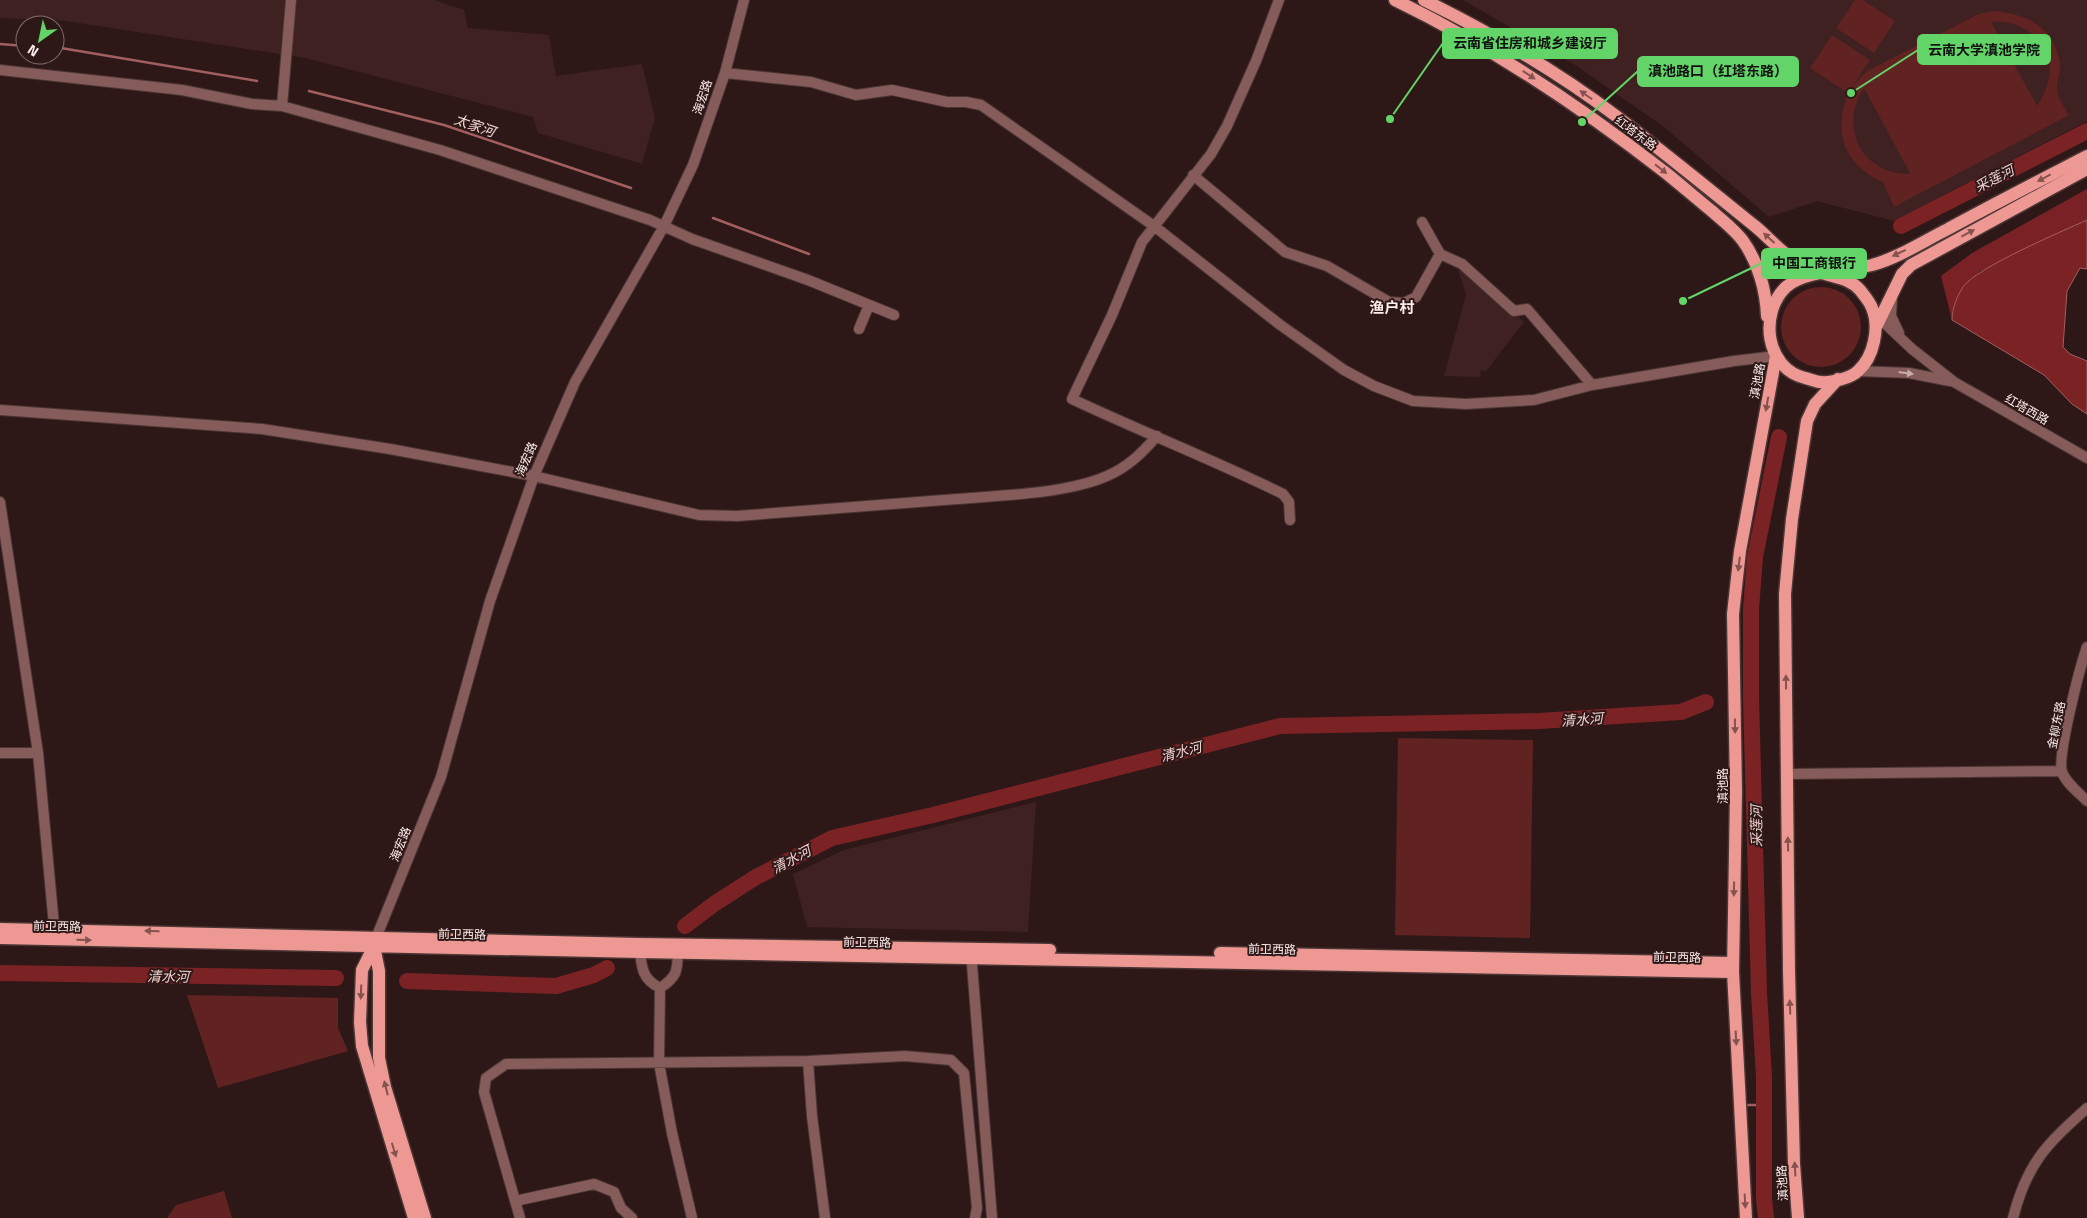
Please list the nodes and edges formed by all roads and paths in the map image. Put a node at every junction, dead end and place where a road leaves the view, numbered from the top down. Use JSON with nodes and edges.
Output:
{"nodes":[{"id":1,"x":291,"y":0,"type":"edge"},
{"id":2,"x":744,"y":0,"type":"edge"},
{"id":3,"x":1279,"y":0,"type":"edge"},
{"id":4,"x":1395,"y":0,"type":"edge"},
{"id":5,"x":1424,"y":0,"type":"edge"},
{"id":6,"x":0,"y":70,"type":"edge"},
{"id":7,"x":724,"y":73,"type":"junction"},
{"id":8,"x":282,"y":106,"type":"junction"},
{"id":9,"x":2087,"y":156,"type":"edge"},
{"id":10,"x":2087,"y":169,"type":"edge"},
{"id":11,"x":1194,"y":175,"type":"junction"},
{"id":12,"x":1422,"y":222,"type":"dead end"},
{"id":13,"x":664,"y":226,"type":"junction"},
{"id":14,"x":1154,"y":226,"type":"junction"},
{"id":15,"x":1440,"y":254,"type":"junction"},
{"id":16,"x":1823,"y":274,"type":"junction"},
{"id":17,"x":1892,"y":294,"type":"junction"},
{"id":18,"x":869,"y":305,"type":"junction"},
{"id":19,"x":894,"y":315,"type":"dead end"},
{"id":20,"x":1876,"y":320,"type":"junction"},
{"id":21,"x":859,"y":329,"type":"dead end"},
{"id":22,"x":1768,"y":330,"type":"junction"},
{"id":23,"x":1901,"y":336,"type":"junction"},
{"id":24,"x":1776,"y":356,"type":"junction"},
{"id":25,"x":1858,"y":371,"type":"junction"},
{"id":26,"x":1838,"y":379,"type":"junction"},
{"id":27,"x":1954,"y":382,"type":"junction"},
{"id":28,"x":1592,"y":384,"type":"junction"},
{"id":29,"x":0,"y":410,"type":"edge"},
{"id":30,"x":1157,"y":436,"type":"junction"},
{"id":31,"x":2087,"y":458,"type":"edge"},
{"id":32,"x":534,"y":476,"type":"junction"},
{"id":33,"x":0,"y":502,"type":"edge"},
{"id":34,"x":1290,"y":520,"type":"dead end"},
{"id":35,"x":2087,"y":647,"type":"edge"},
{"id":36,"x":0,"y":753,"type":"edge"},
{"id":37,"x":38,"y":753,"type":"junction"},
{"id":38,"x":2062,"y":772,"type":"junction"},
{"id":39,"x":1787,"y":774,"type":"junction"},
{"id":40,"x":2087,"y":801,"type":"edge"},
{"id":41,"x":0,"y":928,"type":"edge"},
{"id":42,"x":55,"y":934,"type":"junction"},
{"id":43,"x":0,"y":938,"type":"edge"},
{"id":44,"x":374,"y":942,"type":"junction"},
{"id":45,"x":639,"y":948,"type":"junction"},
{"id":46,"x":678,"y":948,"type":"junction"},
{"id":47,"x":971,"y":953,"type":"junction"},
{"id":48,"x":1733,"y":968,"type":"junction"},
{"id":49,"x":660,"y":988,"type":"junction"},
{"id":50,"x":808,"y":1061,"type":"junction"},
{"id":51,"x":659,"y":1063,"type":"junction"},
{"id":52,"x":2087,"y":1108,"type":"edge"},
{"id":53,"x":515,"y":1201,"type":"junction"},
{"id":54,"x":414,"y":1218,"type":"edge"},
{"id":55,"x":425,"y":1218,"type":"edge"},
{"id":56,"x":520,"y":1218,"type":"edge"},
{"id":57,"x":632,"y":1218,"type":"edge"},
{"id":58,"x":692,"y":1218,"type":"edge"},
{"id":59,"x":826,"y":1218,"type":"edge"},
{"id":60,"x":975,"y":1218,"type":"edge"},
{"id":61,"x":992,"y":1218,"type":"edge"},
{"id":62,"x":1746,"y":1218,"type":"edge"},
{"id":63,"x":1798,"y":1218,"type":"edge"},
{"id":64,"x":2013,"y":1218,"type":"edge"}],
"edges":[{"from":1,"to":8,"type":"street"},
{"from":2,"to":7,"type":"street","name":"海宏路"},
{"from":3,"to":11,"type":"street"},
{"from":4,"to":22,"type":"main road","name":"红塔东路","one_way":true},
{"from":16,"to":5,"type":"main road","name":"红塔东路","one_way":true},
{"from":6,"to":8,"type":"street"},
{"from":7,"to":13,"type":"street","name":"海宏路"},
{"from":7,"to":14,"type":"street"},
{"from":8,"to":13,"type":"street"},
{"from":9,"to":16,"type":"main road","one_way":true},
{"from":17,"to":10,"type":"main road","one_way":true},
{"from":11,"to":14,"type":"street"},
{"from":11,"to":15,"type":"street"},
{"from":12,"to":15,"type":"street"},
{"from":13,"to":18,"type":"street"},
{"from":13,"to":32,"type":"street","name":"海宏路"},
{"from":14,"to":28,"type":"street"},
{"from":14,"to":30,"type":"street"},
{"from":15,"to":28,"type":"street"},
{"from":16,"to":20,"type":"main road"},
{"from":16,"to":22,"type":"main road"},
{"from":17,"to":20,"type":"main road"},
{"from":17,"to":23,"type":"street"},
{"from":18,"to":19,"type":"street"},
{"from":18,"to":21,"type":"street"},
{"from":20,"to":23,"type":"street"},
{"from":20,"to":25,"type":"main road"},
{"from":22,"to":24,"type":"main road"},
{"from":23,"to":27,"type":"street"},
{"from":24,"to":26,"type":"main road"},
{"from":24,"to":28,"type":"street"},
{"from":24,"to":48,"type":"main road","name":"滇池路","one_way":true},
{"from":25,"to":26,"type":"main road"},
{"from":25,"to":27,"type":"street","one_way":true},
{"from":39,"to":26,"type":"main road","name":"滇池路","one_way":true},
{"from":27,"to":31,"type":"street","name":"红塔西路"},
{"from":29,"to":32,"type":"street"},
{"from":30,"to":32,"type":"street"},
{"from":30,"to":34,"type":"street"},
{"from":32,"to":44,"type":"street","name":"海宏路"},
{"from":33,"to":37,"type":"street"},
{"from":35,"to":38,"type":"street","name":"金柳东路"},
{"from":36,"to":37,"type":"street"},
{"from":37,"to":42,"type":"street"},
{"from":38,"to":39,"type":"street"},
{"from":38,"to":40,"type":"street"},
{"from":63,"to":39,"type":"main road","name":"滇池路","one_way":true},
{"from":41,"to":42,"type":"main road","name":"前卫西路"},
{"from":42,"to":43,"type":"main road","name":"前卫西路"},
{"from":42,"to":44,"type":"main road","name":"前卫西路"},
{"from":44,"to":45,"type":"main road","name":"前卫西路"},
{"from":44,"to":54,"type":"main road","name":"海宏路","one_way":true},
{"from":55,"to":44,"type":"main road","one_way":true},
{"from":45,"to":46,"type":"main road","name":"前卫西路"},
{"from":45,"to":49,"type":"street"},
{"from":46,"to":47,"type":"main road","name":"前卫西路"},
{"from":46,"to":49,"type":"street"},
{"from":47,"to":48,"type":"main road","name":"前卫西路"},
{"from":47,"to":61,"type":"street"},
{"from":48,"to":62,"type":"main road","name":"滇池路","one_way":true},
{"from":49,"to":51,"type":"street"},
{"from":50,"to":51,"type":"street"},
{"from":50,"to":59,"type":"street"},
{"from":50,"to":60,"type":"street"},
{"from":51,"to":53,"type":"street"},
{"from":51,"to":58,"type":"street"},
{"from":52,"to":64,"type":"street"},
{"from":53,"to":56,"type":"street"},
{"from":53,"to":57,"type":"street"}]}
